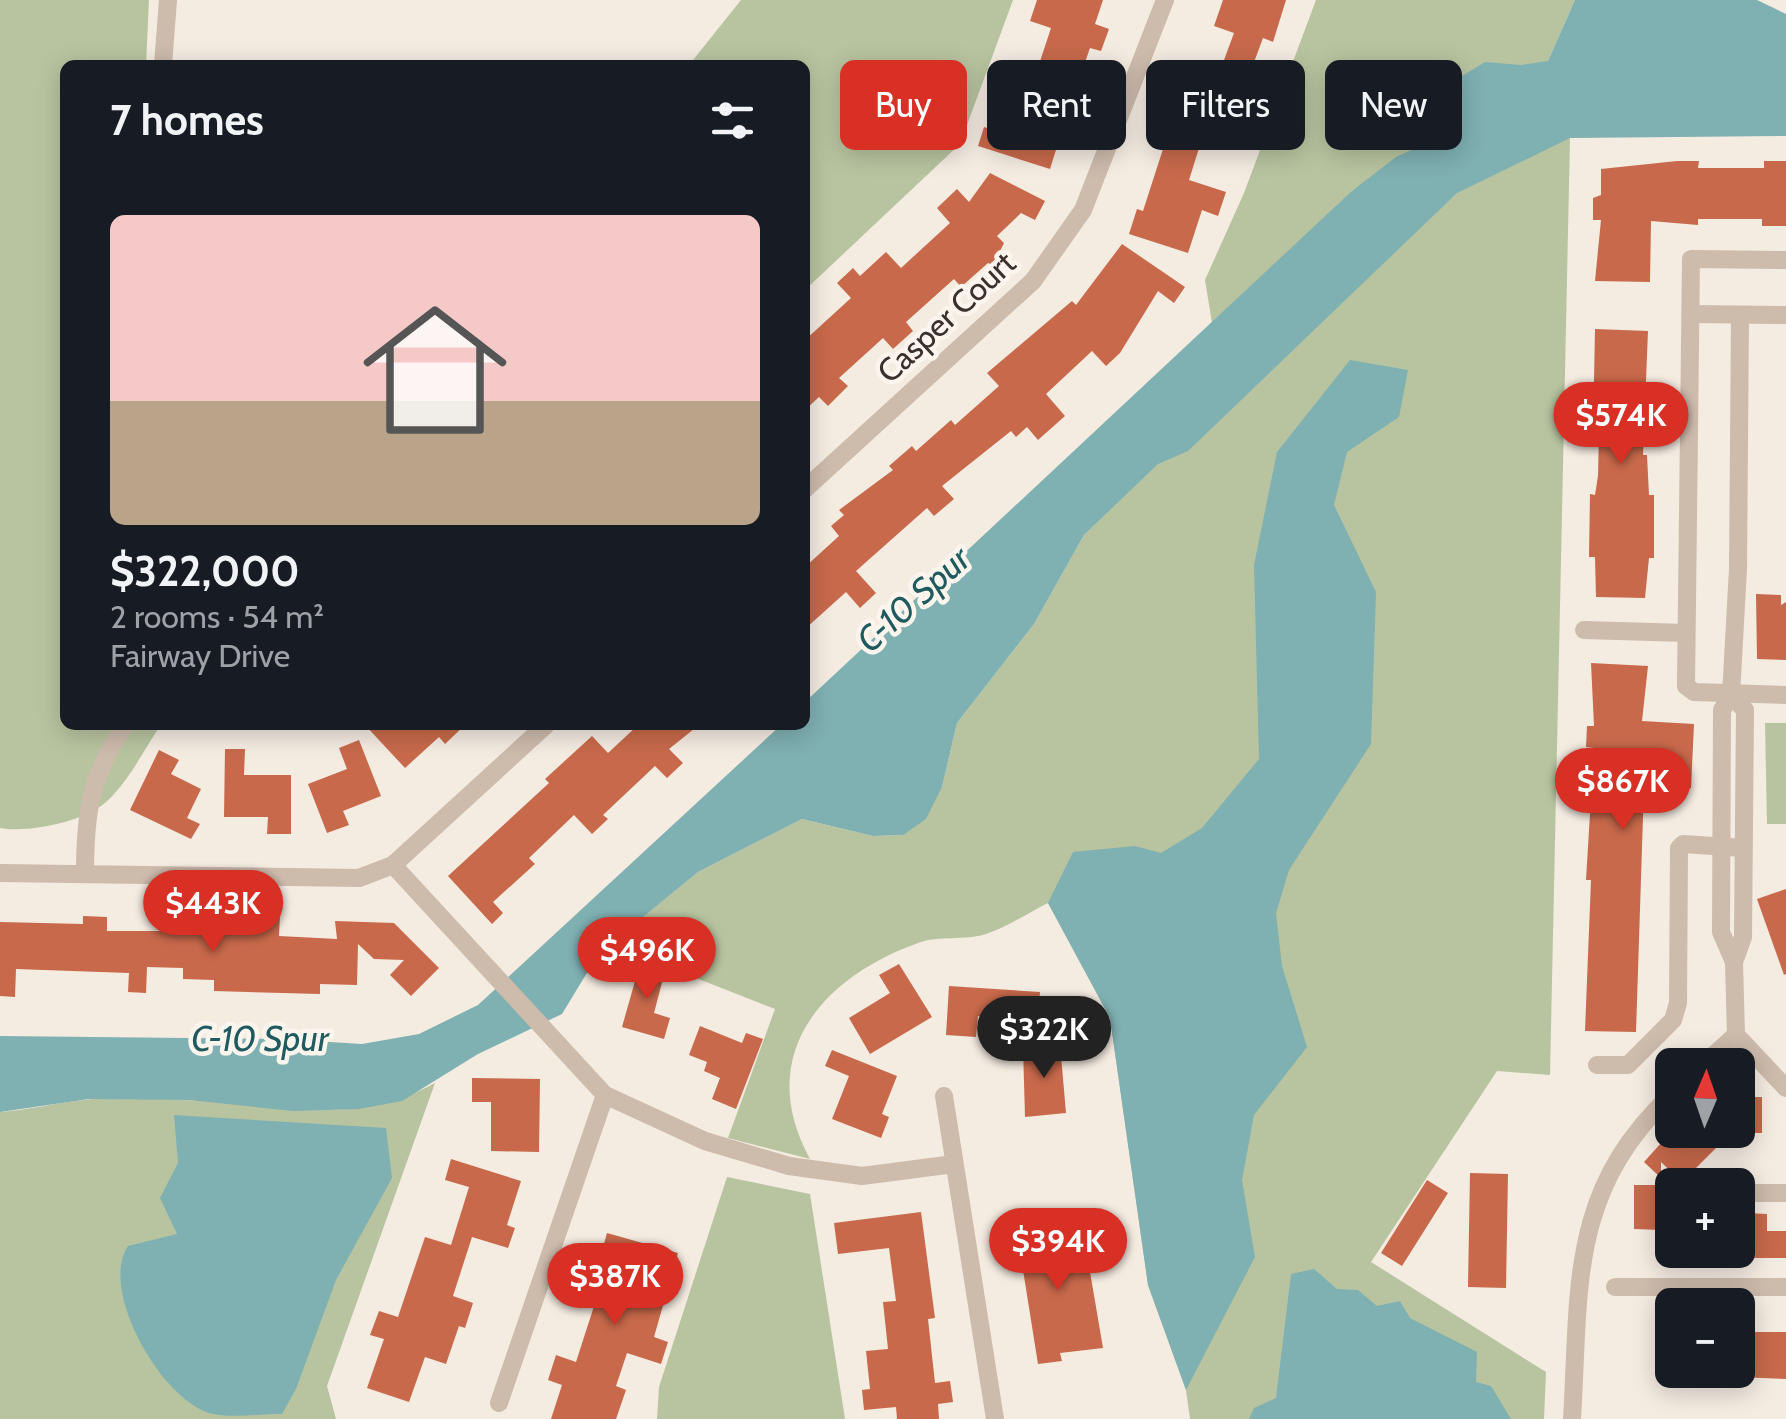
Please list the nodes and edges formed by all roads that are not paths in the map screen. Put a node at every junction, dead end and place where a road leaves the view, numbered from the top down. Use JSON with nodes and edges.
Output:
{"nodes":[{"id":1,"x":168,"y":0,"type":"edge"},
{"id":2,"x":1165,"y":0,"type":"edge"},
{"id":3,"x":163,"y":60,"type":"edge"},
{"id":4,"x":1786,"y":260,"type":"edge"},
{"id":5,"x":1691,"y":314,"type":"junction"},
{"id":6,"x":1740,"y":315,"type":"junction"},
{"id":7,"x":1786,"y":315,"type":"edge"},
{"id":8,"x":810,"y":484,"type":"edge"},
{"id":9,"x":1584,"y":630,"type":"dead end"},
{"id":10,"x":1686,"y":633,"type":"junction"},
{"id":11,"x":1732,"y":695,"type":"junction"},
{"id":12,"x":1786,"y":695,"type":"edge"},
{"id":13,"x":121,"y":730,"type":"edge"},
{"id":14,"x":541,"y":730,"type":"edge"},
{"id":15,"x":1722,"y":846,"type":"junction"},
{"id":16,"x":1743,"y":848,"type":"junction"},
{"id":17,"x":393,"y":865,"type":"junction"},
{"id":18,"x":0,"y":873,"type":"edge"},
{"id":19,"x":85,"y":874,"type":"junction"},
{"id":20,"x":1734,"y":962,"type":"junction"},
{"id":21,"x":1736,"y":1034,"type":"junction"},
{"id":22,"x":1721,"y":1048,"type":"edge"},
{"id":23,"x":1597,"y":1065,"type":"dead end"},
{"id":24,"x":1786,"y":1088,"type":"edge"},
{"id":25,"x":605,"y":1095,"type":"junction"},
{"id":26,"x":944,"y":1096,"type":"dead end"},
{"id":27,"x":1655,"y":1114,"type":"edge"},
{"id":28,"x":954,"y":1164,"type":"junction"},
{"id":29,"x":1755,"y":1193,"type":"edge"},
{"id":30,"x":1786,"y":1193,"type":"edge"},
{"id":31,"x":1615,"y":1287,"type":"dead end"},
{"id":32,"x":1786,"y":1287,"type":"edge"},
{"id":33,"x":499,"y":1403,"type":"dead end"},
{"id":34,"x":996,"y":1419,"type":"edge"},
{"id":35,"x":1572,"y":1419,"type":"edge"}],
"edges":[{"from":1,"to":3,"type":"street"},
{"from":2,"to":8,"type":"street","name":"Casper Court"},
{"from":4,"to":5,"type":"street"},
{"from":5,"to":6,"type":"street"},
{"from":5,"to":10,"type":"street"},
{"from":6,"to":7,"type":"street"},
{"from":6,"to":11,"type":"street"},
{"from":9,"to":10,"type":"street"},
{"from":10,"to":11,"type":"street"},
{"from":11,"to":12,"type":"street"},
{"from":11,"to":15,"type":"street"},
{"from":11,"to":16,"type":"street"},
{"from":13,"to":19,"type":"street"},
{"from":14,"to":17,"type":"street"},
{"from":15,"to":16,"type":"street"},
{"from":15,"to":20,"type":"street"},
{"from":15,"to":23,"type":"street"},
{"from":16,"to":20,"type":"street"},
{"from":17,"to":19,"type":"street"},
{"from":17,"to":25,"type":"street"},
{"from":18,"to":19,"type":"street"},
{"from":20,"to":21,"type":"street"},
{"from":21,"to":22,"type":"street"},
{"from":21,"to":24,"type":"street"},
{"from":25,"to":28,"type":"street"},
{"from":25,"to":33,"type":"street"},
{"from":26,"to":28,"type":"street"},
{"from":27,"to":35,"type":"street"},
{"from":28,"to":34,"type":"street"},
{"from":29,"to":30,"type":"street"},
{"from":31,"to":32,"type":"street"}]}
